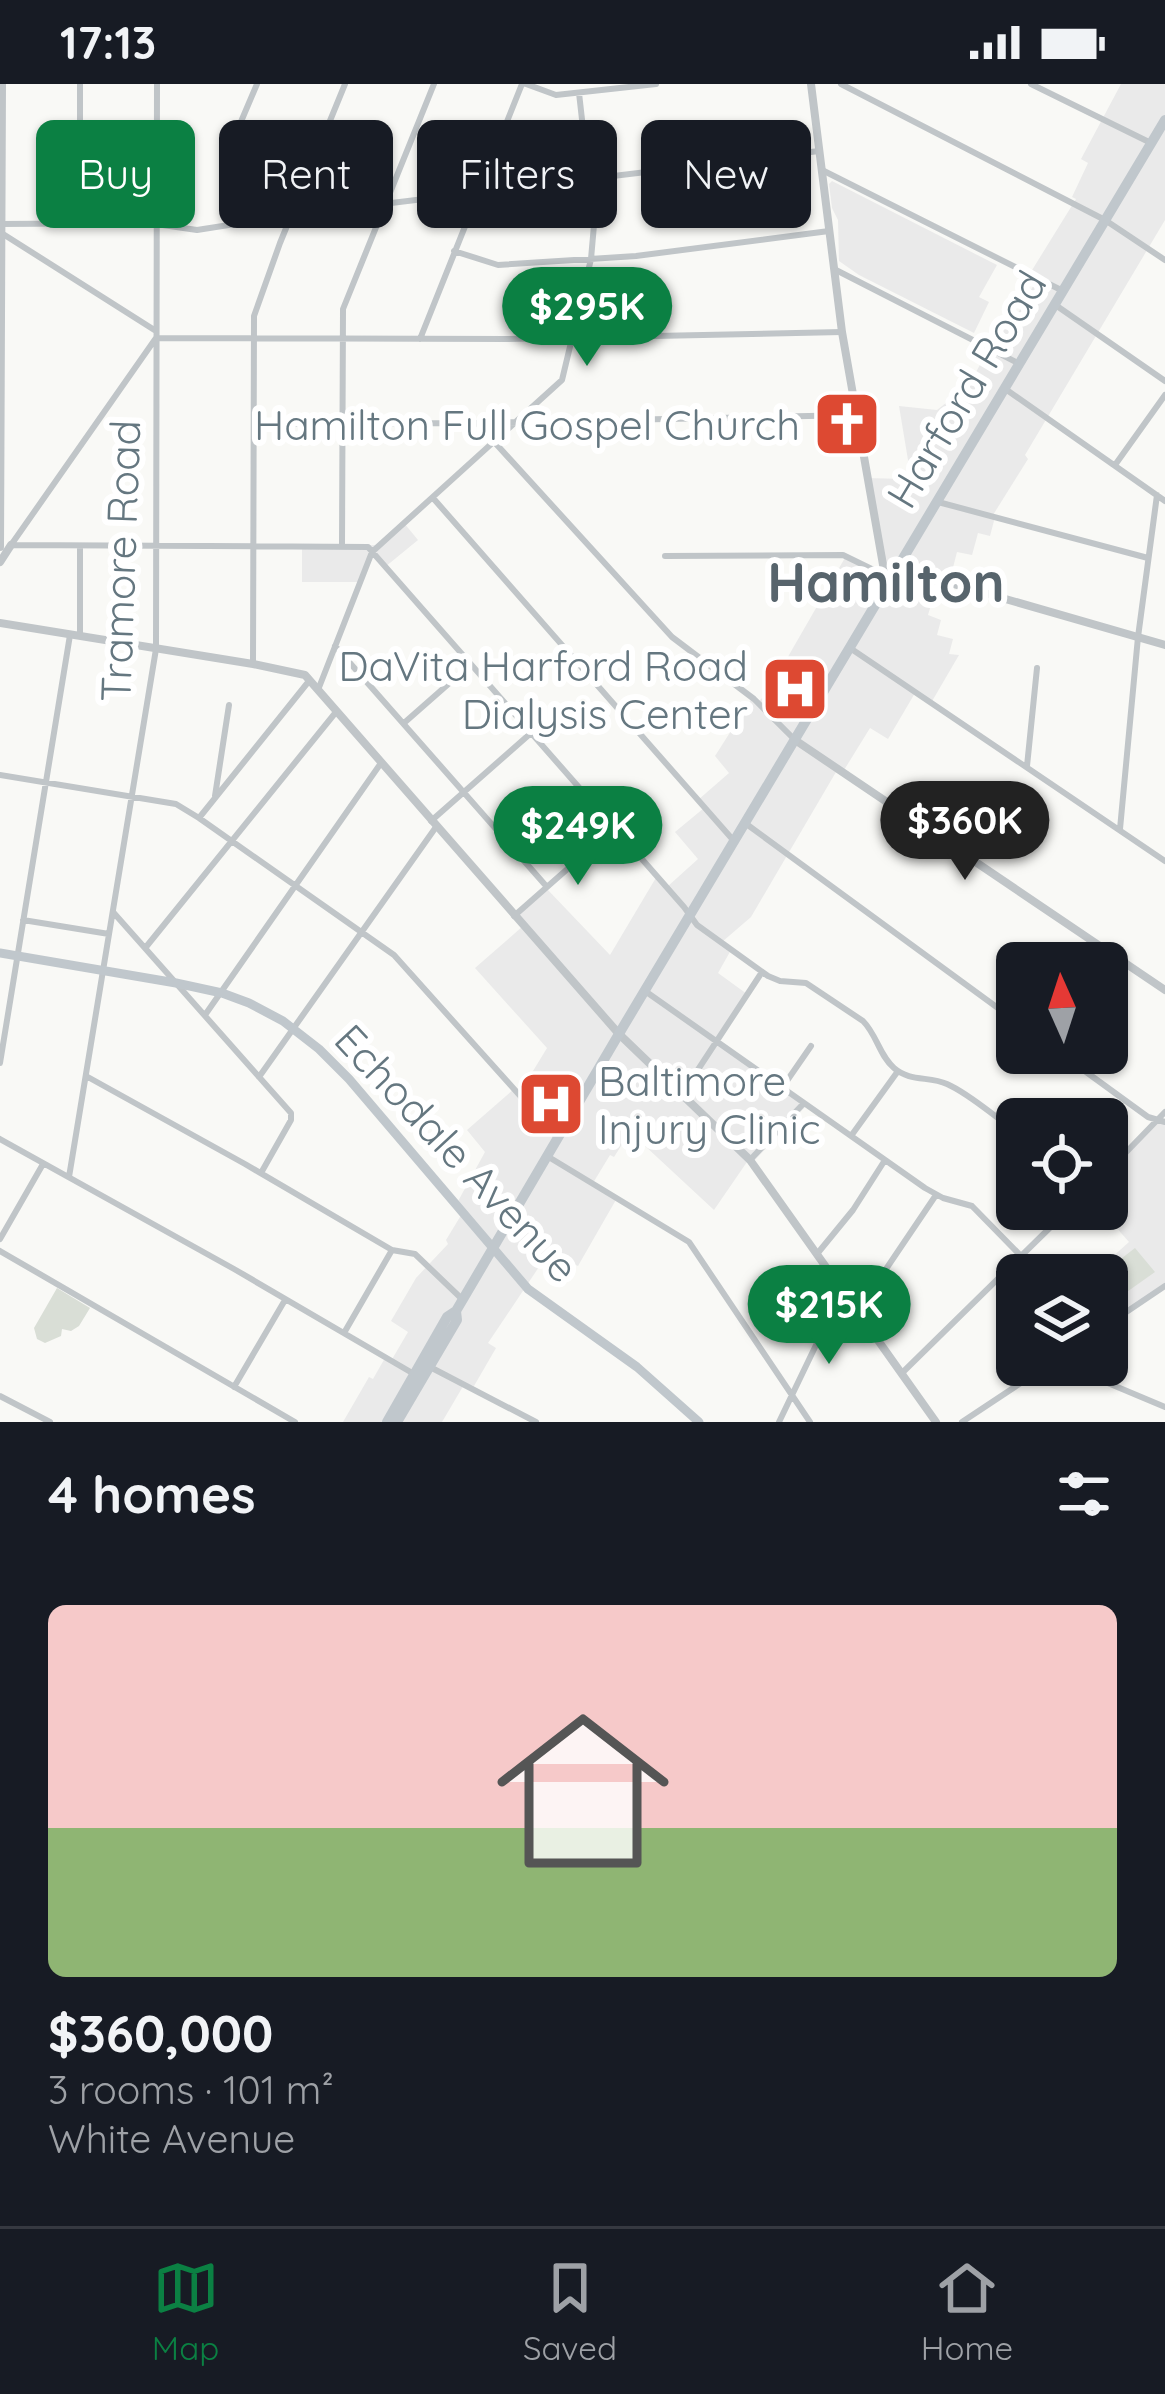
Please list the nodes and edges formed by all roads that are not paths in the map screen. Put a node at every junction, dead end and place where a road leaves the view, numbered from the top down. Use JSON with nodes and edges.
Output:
{"nodes":[{"id":1,"x":2,"y":84,"type":"edge"},
{"id":2,"x":80,"y":84,"type":"edge"},
{"id":3,"x":157,"y":84,"type":"edge"},
{"id":4,"x":256,"y":84,"type":"edge"},
{"id":5,"x":345,"y":84,"type":"edge"},
{"id":6,"x":434,"y":84,"type":"edge"},
{"id":7,"x":524,"y":84,"type":"edge"},
{"id":8,"x":656,"y":84,"type":"edge"},
{"id":9,"x":811,"y":84,"type":"edge"},
{"id":10,"x":841,"y":84,"type":"edge"},
{"id":11,"x":1031,"y":84,"type":"edge"},
{"id":12,"x":579,"y":93,"type":"junction"},
{"id":13,"x":80,"y":120,"type":"edge"},
{"id":14,"x":157,"y":120,"type":"edge"},
{"id":15,"x":242,"y":120,"type":"edge"},
{"id":16,"x":331,"y":120,"type":"edge"},
{"id":17,"x":509,"y":120,"type":"edge"},
{"id":18,"x":582,"y":120,"type":"edge"},
{"id":19,"x":1165,"y":120,"type":"edge"},
{"id":20,"x":1157,"y":140,"type":"edge"},
{"id":21,"x":819,"y":151,"type":"junction"},
{"id":22,"x":821,"y":170,"type":"junction"},
{"id":23,"x":617,"y":175,"type":"edge"},
{"id":24,"x":393,"y":186,"type":"edge"},
{"id":25,"x":1105,"y":220,"type":"junction"},
{"id":26,"x":36,"y":226,"type":"edge"},
{"id":27,"x":219,"y":226,"type":"edge"},
{"id":28,"x":1,"y":228,"type":"edge"},
{"id":29,"x":156,"y":228,"type":"edge"},
{"id":30,"x":183,"y":228,"type":"edge"},
{"id":31,"x":287,"y":228,"type":"edge"},
{"id":32,"x":376,"y":228,"type":"edge"},
{"id":33,"x":463,"y":228,"type":"edge"},
{"id":34,"x":593,"y":228,"type":"edge"},
{"id":35,"x":829,"y":231,"type":"junction"},
{"id":36,"x":454,"y":251,"type":"junction"},
{"id":37,"x":590,"y":259,"type":"junction"},
{"id":38,"x":1165,"y":260,"type":"edge"},
{"id":39,"x":834,"y":269,"type":"junction"},
{"id":40,"x":1063,"y":291,"type":"junction"},
{"id":41,"x":1054,"y":304,"type":"junction"},
{"id":42,"x":842,"y":332,"type":"junction"},
{"id":43,"x":156,"y":335,"type":"junction"},
{"id":44,"x":572,"y":337,"type":"junction"},
{"id":45,"x":254,"y":339,"type":"junction"},
{"id":46,"x":342,"y":339,"type":"junction"},
{"id":47,"x":420,"y":339,"type":"junction"},
{"id":48,"x":1019,"y":364,"type":"junction"},
{"id":49,"x":1165,"y":381,"type":"edge"},
{"id":50,"x":1004,"y":388,"type":"junction"},
{"id":51,"x":1165,"y":395,"type":"edge"},
{"id":52,"x":855,"y":415,"type":"junction"},
{"id":53,"x":517,"y":422,"type":"junction"},
{"id":54,"x":477,"y":423,"type":"junction"},
{"id":55,"x":254,"y":424,"type":"junction"},
{"id":56,"x":342,"y":424,"type":"junction"},
{"id":57,"x":495,"y":442,"type":"junction"},
{"id":58,"x":1115,"y":465,"type":"junction"},
{"id":59,"x":433,"y":498,"type":"junction"},
{"id":60,"x":1161,"y":498,"type":"edge"},
{"id":61,"x":938,"y":502,"type":"junction"},
{"id":62,"x":254,"y":545,"type":"junction"},
{"id":63,"x":342,"y":545,"type":"junction"},
{"id":64,"x":6,"y":546,"type":"edge"},
{"id":65,"x":80,"y":546,"type":"junction"},
{"id":66,"x":157,"y":546,"type":"junction"},
{"id":67,"x":372,"y":552,"type":"junction"},
{"id":68,"x":664,"y":556,"type":"dead end"},
{"id":69,"x":1148,"y":558,"type":"junction"},
{"id":70,"x":0,"y":562,"type":"edge"},
{"id":71,"x":898,"y":568,"type":"junction"},
{"id":72,"x":888,"y":578,"type":"junction"},
{"id":73,"x":0,"y":622,"type":"edge"},
{"id":74,"x":75,"y":635,"type":"junction"},
{"id":75,"x":1138,"y":637,"type":"junction"},
{"id":76,"x":1165,"y":645,"type":"edge"},
{"id":77,"x":335,"y":646,"type":"junction"},
{"id":78,"x":850,"y":648,"type":"junction"},
{"id":79,"x":156,"y":649,"type":"junction"},
{"id":80,"x":253,"y":664,"type":"junction"},
{"id":81,"x":470,"y":664,"type":"junction"},
{"id":82,"x":1037,"y":668,"type":"dead end"},
{"id":83,"x":310,"y":680,"type":"junction"},
{"id":84,"x":318,"y":690,"type":"junction"},
{"id":85,"x":229,"y":705,"type":"dead end"},
{"id":86,"x":336,"y":712,"type":"junction"},
{"id":87,"x":404,"y":723,"type":"junction"},
{"id":88,"x":531,"y":733,"type":"junction"},
{"id":89,"x":795,"y":740,"type":"junction"},
{"id":90,"x":381,"y":763,"type":"junction"},
{"id":91,"x":1028,"y":766,"type":"junction"},
{"id":92,"x":0,"y":775,"type":"edge"},
{"id":93,"x":45,"y":783,"type":"junction"},
{"id":94,"x":464,"y":793,"type":"junction"},
{"id":95,"x":132,"y":797,"type":"junction"},
{"id":96,"x":214,"y":797,"type":"junction"},
{"id":97,"x":199,"y":818,"type":"junction"},
{"id":98,"x":745,"y":823,"type":"junction"},
{"id":99,"x":433,"y":824,"type":"junction"},
{"id":100,"x":614,"y":828,"type":"junction"},
{"id":101,"x":1120,"y":829,"type":"junction"},
{"id":102,"x":232,"y":841,"type":"junction"},
{"id":103,"x":734,"y":841,"type":"junction"},
{"id":104,"x":1165,"y":861,"type":"edge"},
{"id":105,"x":296,"y":887,"type":"junction"},
{"id":106,"x":547,"y":887,"type":"junction"},
{"id":107,"x":113,"y":912,"type":"junction"},
{"id":108,"x":514,"y":916,"type":"junction"},
{"id":109,"x":690,"y":916,"type":"junction"},
{"id":110,"x":23,"y":920,"type":"junction"},
{"id":111,"x":361,"y":932,"type":"junction"},
{"id":112,"x":109,"y":934,"type":"junction"},
{"id":113,"x":145,"y":948,"type":"junction"},
{"id":114,"x":0,"y":953,"type":"edge"},
{"id":115,"x":17,"y":956,"type":"junction"},
{"id":116,"x":104,"y":971,"type":"junction"},
{"id":117,"x":762,"y":972,"type":"junction"},
{"id":118,"x":176,"y":982,"type":"junction"},
{"id":119,"x":1165,"y":990,"type":"edge"},
{"id":120,"x":645,"y":991,"type":"junction"},
{"id":121,"x":222,"y":993,"type":"junction"},
{"id":122,"x":996,"y":1007,"type":"edge"},
{"id":123,"x":205,"y":1015,"type":"junction"},
{"id":124,"x":294,"y":1030,"type":"junction"},
{"id":125,"x":619,"y":1034,"type":"junction"},
{"id":126,"x":716,"y":1042,"type":"junction"},
{"id":127,"x":811,"y":1046,"type":"dead end"},
{"id":128,"x":0,"y":1063,"type":"edge"},
{"id":129,"x":898,"y":1071,"type":"junction"},
{"id":130,"x":1089,"y":1074,"type":"edge"},
{"id":131,"x":86,"y":1076,"type":"junction"},
{"id":132,"x":259,"y":1077,"type":"junction"},
{"id":133,"x":782,"y":1088,"type":"junction"},
{"id":134,"x":682,"y":1094,"type":"junction"},
{"id":135,"x":804,"y":1103,"type":"junction"},
{"id":136,"x":1165,"y":1112,"type":"edge"},
{"id":137,"x":996,"y":1117,"type":"edge"},
{"id":138,"x":1162,"y":1121,"type":"edge"},
{"id":139,"x":851,"y":1136,"type":"junction"},
{"id":140,"x":558,"y":1138,"type":"junction"},
{"id":141,"x":0,"y":1139,"type":"edge"},
{"id":142,"x":1128,"y":1153,"type":"edge"},
{"id":143,"x":548,"y":1156,"type":"junction"},
{"id":144,"x":750,"y":1160,"type":"junction"},
{"id":145,"x":886,"y":1160,"type":"junction"},
{"id":146,"x":44,"y":1163,"type":"junction"},
{"id":147,"x":262,"y":1173,"type":"junction"},
{"id":148,"x":69,"y":1178,"type":"junction"},
{"id":149,"x":936,"y":1195,"type":"junction"},
{"id":150,"x":1048,"y":1230,"type":"edge"},
{"id":151,"x":0,"y":1239,"type":"edge"},
{"id":152,"x":494,"y":1248,"type":"junction"},
{"id":153,"x":392,"y":1250,"type":"junction"},
{"id":154,"x":0,"y":1251,"type":"edge"},
{"id":155,"x":816,"y":1254,"type":"junction"},
{"id":156,"x":1019,"y":1254,"type":"edge"},
{"id":157,"x":1023,"y":1254,"type":"edge"},
{"id":158,"x":996,"y":1281,"type":"edge"},
{"id":159,"x":1165,"y":1286,"type":"edge"},
{"id":160,"x":842,"y":1291,"type":"junction"},
{"id":161,"x":286,"y":1300,"type":"junction"},
{"id":162,"x":460,"y":1305,"type":"junction"},
{"id":163,"x":1128,"y":1311,"type":"edge"},
{"id":164,"x":857,"y":1312,"type":"junction"},
{"id":165,"x":344,"y":1333,"type":"junction"},
{"id":166,"x":422,"y":1371,"type":"junction"},
{"id":167,"x":902,"y":1373,"type":"junction"},
{"id":168,"x":1016,"y":1386,"type":"edge"},
{"id":169,"x":1115,"y":1386,"type":"edge"},
{"id":170,"x":234,"y":1387,"type":"junction"},
{"id":171,"x":792,"y":1395,"type":"junction"},
{"id":172,"x":0,"y":1396,"type":"edge"},
{"id":173,"x":1165,"y":1407,"type":"edge"},
{"id":174,"x":518,"y":1413,"type":"junction"},
{"id":175,"x":933,"y":1421,"type":"edge"},
{"id":176,"x":50,"y":1422,"type":"edge"},
{"id":177,"x":295,"y":1422,"type":"edge"},
{"id":178,"x":387,"y":1422,"type":"edge"},
{"id":179,"x":397,"y":1422,"type":"edge"},
{"id":180,"x":513,"y":1422,"type":"edge"},
{"id":181,"x":536,"y":1422,"type":"edge"},
{"id":182,"x":699,"y":1422,"type":"edge"},
{"id":183,"x":779,"y":1422,"type":"edge"},
{"id":184,"x":810,"y":1422,"type":"edge"},
{"id":185,"x":962,"y":1422,"type":"edge"}],
"edges":[{"from":1,"to":28,"type":"street"},
{"from":2,"to":13,"type":"street"},
{"from":3,"to":14,"type":"street","name":"Tramore Road"},
{"from":4,"to":15,"type":"street"},
{"from":5,"to":16,"type":"street"},
{"from":6,"to":24,"type":"street"},
{"from":7,"to":12,"type":"street"},
{"from":7,"to":17,"type":"street"},
{"from":8,"to":12,"type":"street"},
{"from":9,"to":21,"type":"street"},
{"from":10,"to":25,"type":"street"},
{"from":11,"to":20,"type":"street"},
{"from":12,"to":18,"type":"street"},
{"from":19,"to":20,"type":"main road","name":"Harford Road"},
{"from":20,"to":25,"type":"main road","name":"Harford Road"},
{"from":21,"to":22,"type":"street"},
{"from":21,"to":23,"type":"street"},
{"from":22,"to":35,"type":"street"},
{"from":22,"to":40,"type":"street"},
{"from":25,"to":38,"type":"street"},
{"from":25,"to":40,"type":"main road","name":"Harford Road"},
{"from":26,"to":28,"type":"street"},
{"from":27,"to":30,"type":"street"},
{"from":28,"to":43,"type":"street"},
{"from":28,"to":64,"type":"street"},
{"from":29,"to":43,"type":"street","name":"Tramore Road"},
{"from":31,"to":45,"type":"street"},
{"from":32,"to":46,"type":"street"},
{"from":33,"to":36,"type":"street"},
{"from":34,"to":37,"type":"street"},
{"from":35,"to":37,"type":"street"},
{"from":35,"to":39,"type":"street"},
{"from":36,"to":37,"type":"street"},
{"from":36,"to":47,"type":"street"},
{"from":37,"to":44,"type":"street"},
{"from":39,"to":42,"type":"street"},
{"from":39,"to":48,"type":"street"},
{"from":40,"to":41,"type":"main road","name":"Harford Road"},
{"from":41,"to":48,"type":"main road","name":"Harford Road"},
{"from":41,"to":49,"type":"street"},
{"from":42,"to":44,"type":"street"},
{"from":42,"to":52,"type":"street"},
{"from":43,"to":45,"type":"street"},
{"from":43,"to":64,"type":"street"},
{"from":43,"to":66,"type":"street","name":"Tramore Road"},
{"from":44,"to":47,"type":"street"},
{"from":44,"to":53,"type":"street"},
{"from":45,"to":46,"type":"street"},
{"from":45,"to":55,"type":"street"},
{"from":46,"to":47,"type":"street"},
{"from":46,"to":56,"type":"street"},
{"from":48,"to":50,"type":"main road","name":"Harford Road"},
{"from":50,"to":58,"type":"street"},
{"from":50,"to":61,"type":"main road","name":"Harford Road"},
{"from":51,"to":58,"type":"street"},
{"from":52,"to":53,"type":"street"},
{"from":52,"to":72,"type":"street"},
{"from":53,"to":54,"type":"street"},
{"from":53,"to":57,"type":"street"},
{"from":54,"to":56,"type":"street"},
{"from":54,"to":57,"type":"street"},
{"from":55,"to":56,"type":"street"},
{"from":55,"to":62,"type":"street"},
{"from":56,"to":63,"type":"street"},
{"from":57,"to":59,"type":"street"},
{"from":57,"to":89,"type":"street"},
{"from":58,"to":60,"type":"street"},
{"from":59,"to":67,"type":"street"},
{"from":59,"to":103,"type":"street"},
{"from":60,"to":69,"type":"street"},
{"from":61,"to":69,"type":"street"},
{"from":61,"to":71,"type":"main road","name":"Harford Road"},
{"from":62,"to":63,"type":"street"},
{"from":62,"to":66,"type":"street"},
{"from":62,"to":80,"type":"street"},
{"from":63,"to":67,"type":"street"},
{"from":64,"to":65,"type":"street"},
{"from":64,"to":70,"type":"street"},
{"from":65,"to":66,"type":"street"},
{"from":65,"to":74,"type":"street"},
{"from":66,"to":79,"type":"street","name":"Tramore Road"},
{"from":67,"to":77,"type":"street"},
{"from":67,"to":81,"type":"street"},
{"from":68,"to":72,"type":"street"},
{"from":69,"to":75,"type":"street"},
{"from":71,"to":72,"type":"main road","name":"Harford Road"},
{"from":71,"to":75,"type":"street"},
{"from":72,"to":78,"type":"main road","name":"Harford Road"},
{"from":73,"to":74,"type":"street"},
{"from":74,"to":79,"type":"street"},
{"from":74,"to":93,"type":"street"},
{"from":75,"to":76,"type":"street"},
{"from":75,"to":101,"type":"street"},
{"from":77,"to":84,"type":"street"},
{"from":77,"to":87,"type":"street"},
{"from":78,"to":89,"type":"main road","name":"Harford Road"},
{"from":78,"to":91,"type":"street"},
{"from":79,"to":80,"type":"street"},
{"from":79,"to":95,"type":"street","name":"Tramore Road"},
{"from":80,"to":83,"type":"street"},
{"from":81,"to":87,"type":"street"},
{"from":81,"to":88,"type":"street"},
{"from":82,"to":91,"type":"street"},
{"from":83,"to":84,"type":"street"},
{"from":83,"to":96,"type":"street"},
{"from":84,"to":86,"type":"street"},
{"from":85,"to":96,"type":"street"},
{"from":86,"to":90,"type":"street"},
{"from":86,"to":102,"type":"street"},
{"from":87,"to":94,"type":"street"},
{"from":88,"to":94,"type":"street"},
{"from":88,"to":100,"type":"street"},
{"from":89,"to":98,"type":"main road","name":"Harford Road"},
{"from":89,"to":119,"type":"street"},
{"from":90,"to":99,"type":"street"},
{"from":90,"to":105,"type":"street"},
{"from":91,"to":101,"type":"street"},
{"from":92,"to":93,"type":"street"},
{"from":93,"to":95,"type":"street"},
{"from":93,"to":110,"type":"street"},
{"from":94,"to":99,"type":"street"},
{"from":94,"to":106,"type":"street"},
{"from":95,"to":97,"type":"street"},
{"from":95,"to":107,"type":"street","name":"Tramore Road"},
{"from":96,"to":97,"type":"street"},
{"from":97,"to":102,"type":"street"},
{"from":98,"to":103,"type":"main road","name":"Harford Road"},
{"from":98,"to":122,"type":"street"},
{"from":99,"to":108,"type":"street"},
{"from":99,"to":111,"type":"street"},
{"from":100,"to":106,"type":"street"},
{"from":100,"to":109,"type":"street"},
{"from":101,"to":104,"type":"street"},
{"from":102,"to":105,"type":"street"},
{"from":102,"to":113,"type":"street"},
{"from":103,"to":109,"type":"main road","name":"Harford Road"},
{"from":105,"to":111,"type":"street"},
{"from":105,"to":121,"type":"street"},
{"from":106,"to":108,"type":"street"},
{"from":107,"to":112,"type":"street","name":"Tramore Road"},
{"from":107,"to":113,"type":"street"},
{"from":108,"to":125,"type":"street"},
{"from":109,"to":117,"type":"street"},
{"from":109,"to":120,"type":"main road","name":"Harford Road"},
{"from":110,"to":112,"type":"street"},
{"from":110,"to":115,"type":"street"},
{"from":111,"to":124,"type":"street"},
{"from":111,"to":140,"type":"street"},
{"from":112,"to":116,"type":"street","name":"Tramore Road"},
{"from":113,"to":118,"type":"street"},
{"from":114,"to":115,"type":"main road","name":"Echodale Avenue"},
{"from":115,"to":116,"type":"main road","name":"Echodale Avenue"},
{"from":115,"to":128,"type":"street"},
{"from":116,"to":118,"type":"main road","name":"Echodale Avenue"},
{"from":116,"to":131,"type":"street","name":"Tramore Road"},
{"from":117,"to":126,"type":"street"},
{"from":117,"to":129,"type":"street"},
{"from":118,"to":121,"type":"main road","name":"Echodale Avenue"},
{"from":118,"to":123,"type":"street"},
{"from":120,"to":125,"type":"main road","name":"Harford Road"},
{"from":120,"to":126,"type":"street"},
{"from":121,"to":123,"type":"street"},
{"from":121,"to":124,"type":"main road","name":"Echodale Avenue"},
{"from":123,"to":132,"type":"street"},
{"from":124,"to":132,"type":"street"},
{"from":124,"to":152,"type":"main road","name":"Echodale Avenue"},
{"from":125,"to":134,"type":"street"},
{"from":125,"to":140,"type":"main road","name":"Harford Road"},
{"from":126,"to":133,"type":"street"},
{"from":126,"to":134,"type":"street"},
{"from":127,"to":133,"type":"street"},
{"from":129,"to":137,"type":"street"},
{"from":129,"to":139,"type":"street"},
{"from":130,"to":138,"type":"street"},
{"from":131,"to":147,"type":"street"},
{"from":131,"to":148,"type":"street","name":"Tramore Road"},
{"from":132,"to":147,"type":"street"},
{"from":133,"to":135,"type":"street"},
{"from":134,"to":144,"type":"street"},
{"from":135,"to":139,"type":"street"},
{"from":135,"to":144,"type":"street"},
{"from":136,"to":138,"type":"street"},
{"from":138,"to":142,"type":"street"},
{"from":139,"to":145,"type":"street"},
{"from":140,"to":143,"type":"main road","name":"Harford Road"},
{"from":141,"to":146,"type":"street"},
{"from":143,"to":152,"type":"main road","name":"Harford Road"},
{"from":143,"to":171,"type":"street"},
{"from":144,"to":155,"type":"street"},
{"from":145,"to":149,"type":"street"},
{"from":145,"to":155,"type":"street"},
{"from":146,"to":148,"type":"street"},
{"from":146,"to":151,"type":"street"},
{"from":147,"to":153,"type":"street"},
{"from":148,"to":161,"type":"street"},
{"from":149,"to":156,"type":"street"},
{"from":149,"to":164,"type":"street"},
{"from":150,"to":157,"type":"street"},
{"from":152,"to":162,"type":"main road","name":"Harford Road"},
{"from":152,"to":182,"type":"main road","name":"Echodale Avenue"},
{"from":153,"to":162,"type":"street"},
{"from":153,"to":165,"type":"street"},
{"from":154,"to":170,"type":"street"},
{"from":155,"to":160,"type":"street"},
{"from":158,"to":167,"type":"street"},
{"from":159,"to":163,"type":"street"},
{"from":160,"to":164,"type":"street"},
{"from":160,"to":171,"type":"street"},
{"from":161,"to":165,"type":"street"},
{"from":161,"to":170,"type":"street"},
{"from":162,"to":166,"type":"main road","name":"Harford Road"},
{"from":164,"to":167,"type":"street"},
{"from":165,"to":166,"type":"street"},
{"from":166,"to":174,"type":"street"},
{"from":166,"to":178,"type":"main road","name":"Harford Road"},
{"from":166,"to":179,"type":"main road","name":"Harford Road"},
{"from":167,"to":175,"type":"street"},
{"from":168,"to":185,"type":"street"},
{"from":169,"to":173,"type":"street"},
{"from":170,"to":177,"type":"street"},
{"from":171,"to":183,"type":"street"},
{"from":171,"to":184,"type":"street"},
{"from":172,"to":176,"type":"street"},
{"from":174,"to":180,"type":"street"},
{"from":174,"to":181,"type":"street"}]}
